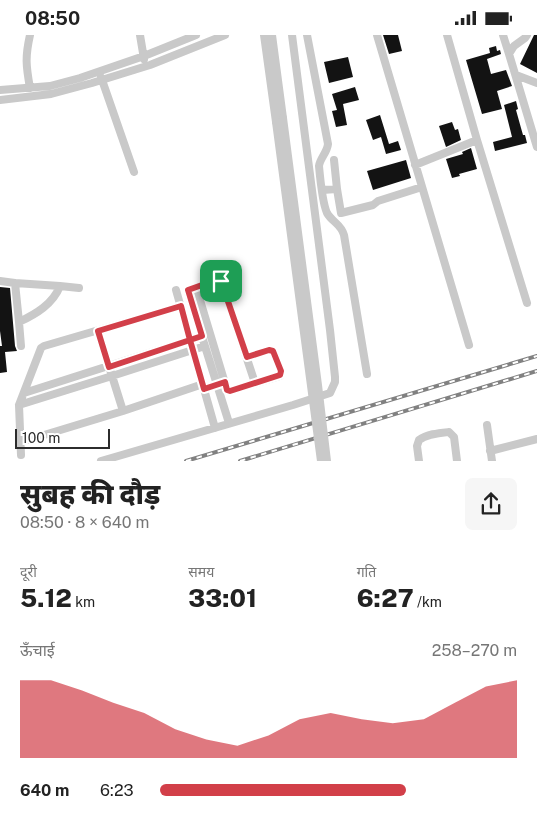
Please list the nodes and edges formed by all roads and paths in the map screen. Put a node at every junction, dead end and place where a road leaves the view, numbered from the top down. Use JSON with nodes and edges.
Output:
{"nodes":[{"id":1,"x":30,"y":35,"type":"edge"},
{"id":2,"x":140,"y":35,"type":"edge"},
{"id":3,"x":196,"y":35,"type":"edge"},
{"id":4,"x":225,"y":35,"type":"edge"},
{"id":5,"x":264,"y":35,"type":"edge"},
{"id":6,"x":272,"y":35,"type":"edge"},
{"id":7,"x":292,"y":35,"type":"edge"},
{"id":8,"x":307,"y":35,"type":"edge"},
{"id":9,"x":377,"y":35,"type":"edge"},
{"id":10,"x":447,"y":35,"type":"edge"},
{"id":11,"x":503,"y":35,"type":"edge"},
{"id":12,"x":527,"y":35,"type":"edge"},
{"id":13,"x":509,"y":53,"type":"junction"},
{"id":14,"x":144,"y":55,"type":"junction"},
{"id":15,"x":146,"y":66,"type":"junction"},
{"id":16,"x":99,"y":71,"type":"junction"},
{"id":17,"x":516,"y":75,"type":"junction"},
{"id":18,"x":102,"y":80,"type":"junction"},
{"id":19,"x":537,"y":83,"type":"edge"},
{"id":20,"x":30,"y":88,"type":"junction"},
{"id":21,"x":0,"y":90,"type":"edge"},
{"id":22,"x":0,"y":100,"type":"edge"},
{"id":23,"x":279,"y":120,"type":"junction"},
{"id":24,"x":534,"y":126,"type":"edge"},
{"id":25,"x":476,"y":140,"type":"junction"},
{"id":26,"x":537,"y":147,"type":"edge"},
{"id":27,"x":334,"y":160,"type":"dead end"},
{"id":28,"x":415,"y":165,"type":"junction"},
{"id":29,"x":134,"y":172,"type":"dead end"},
{"id":30,"x":422,"y":187,"type":"junction"},
{"id":31,"x":311,"y":188,"type":"junction"},
{"id":32,"x":322,"y":188,"type":"junction"},
{"id":33,"x":338,"y":189,"type":"junction"},
{"id":34,"x":0,"y":281,"type":"edge"},
{"id":35,"x":16,"y":283,"type":"junction"},
{"id":36,"x":60,"y":286,"type":"junction"},
{"id":37,"x":196,"y":287,"type":"junction"},
{"id":38,"x":78,"y":288,"type":"dead end"},
{"id":39,"x":176,"y":290,"type":"dead end"},
{"id":40,"x":527,"y":303,"type":"dead end"},
{"id":41,"x":181,"y":306,"type":"junction"},
{"id":42,"x":19,"y":322,"type":"junction"},
{"id":43,"x":98,"y":331,"type":"junction"},
{"id":44,"x":202,"y":336,"type":"junction"},
{"id":45,"x":190,"y":340,"type":"junction"},
{"id":46,"x":470,"y":345,"type":"dead end"},
{"id":47,"x":21,"y":346,"type":"dead end"},
{"id":48,"x":205,"y":346,"type":"junction"},
{"id":49,"x":193,"y":350,"type":"junction"},
{"id":50,"x":247,"y":357,"type":"junction"},
{"id":51,"x":109,"y":367,"type":"junction"},
{"id":52,"x":367,"y":374,"type":"dead end"},
{"id":53,"x":112,"y":376,"type":"junction"},
{"id":54,"x":221,"y":383,"type":"junction"},
{"id":55,"x":255,"y":383,"type":"junction"},
{"id":56,"x":203,"y":387,"type":"junction"},
{"id":57,"x":24,"y":393,"type":"junction"},
{"id":58,"x":19,"y":405,"type":"junction"},
{"id":59,"x":123,"y":411,"type":"junction"},
{"id":60,"x":229,"y":423,"type":"junction"},
{"id":61,"x":487,"y":425,"type":"dead end"},
{"id":62,"x":215,"y":428,"type":"junction"},
{"id":63,"x":537,"y":439,"type":"edge"},
{"id":64,"x":21,"y":443,"type":"junction"},
{"id":65,"x":490,"y":451,"type":"junction"},
{"id":66,"x":22,"y":455,"type":"dead end"},
{"id":67,"x":101,"y":461,"type":"edge"},
{"id":68,"x":321,"y":461,"type":"edge"},
{"id":69,"x":327,"y":461,"type":"edge"},
{"id":70,"x":420,"y":461,"type":"edge"},
{"id":71,"x":457,"y":461,"type":"edge"},
{"id":72,"x":492,"y":461,"type":"edge"}],
"edges":[{"from":1,"to":20,"type":"street"},
{"from":2,"to":14,"type":"street"},
{"from":3,"to":14,"type":"street"},
{"from":4,"to":15,"type":"street"},
{"from":5,"to":23,"type":"street"},
{"from":6,"to":23,"type":"street"},
{"from":7,"to":31,"type":"street"},
{"from":8,"to":32,"type":"street"},
{"from":9,"to":28,"type":"street"},
{"from":10,"to":25,"type":"street"},
{"from":11,"to":13,"type":"street"},
{"from":12,"to":13,"type":"street"},
{"from":13,"to":17,"type":"street"},
{"from":14,"to":15,"type":"street"},
{"from":14,"to":16,"type":"street"},
{"from":15,"to":18,"type":"street"},
{"from":16,"to":18,"type":"street"},
{"from":16,"to":20,"type":"street"},
{"from":17,"to":19,"type":"street"},
{"from":17,"to":24,"type":"street"},
{"from":18,"to":22,"type":"street"},
{"from":18,"to":29,"type":"street"},
{"from":20,"to":21,"type":"street"},
{"from":23,"to":68,"type":"street","bridge":true},
{"from":23,"to":69,"type":"street","bridge":true},
{"from":24,"to":26,"type":"street"},
{"from":25,"to":28,"type":"street"},
{"from":25,"to":40,"type":"street"},
{"from":27,"to":33,"type":"street"},
{"from":28,"to":30,"type":"street"},
{"from":30,"to":33,"type":"street"},
{"from":30,"to":46,"type":"street"},
{"from":31,"to":32,"type":"street"},
{"from":31,"to":60,"type":"street"},
{"from":32,"to":33,"type":"street"},
{"from":32,"to":52,"type":"street"},
{"from":34,"to":35,"type":"street"},
{"from":35,"to":36,"type":"street"},
{"from":35,"to":42,"type":"street"},
{"from":36,"to":38,"type":"street"},
{"from":36,"to":42,"type":"street"},
{"from":37,"to":44,"type":"street"},
{"from":37,"to":50,"type":"street"},
{"from":37,"to":54,"type":"street"},
{"from":39,"to":41,"type":"street"},
{"from":41,"to":43,"type":"street"},
{"from":41,"to":45,"type":"street"},
{"from":42,"to":47,"type":"street"},
{"from":43,"to":51,"type":"street"},
{"from":43,"to":57,"type":"street"},
{"from":44,"to":45,"type":"street"},
{"from":44,"to":48,"type":"street"},
{"from":45,"to":49,"type":"street"},
{"from":45,"to":51,"type":"street"},
{"from":48,"to":49,"type":"street"},
{"from":48,"to":54,"type":"street"},
{"from":49,"to":53,"type":"street"},
{"from":49,"to":56,"type":"street"},
{"from":50,"to":55,"type":"street"},
{"from":50,"to":55,"type":"street"},
{"from":51,"to":53,"type":"street"},
{"from":51,"to":57,"type":"street"},
{"from":53,"to":58,"type":"street"},
{"from":53,"to":59,"type":"street"},
{"from":54,"to":55,"type":"street"},
{"from":54,"to":56,"type":"street"},
{"from":54,"to":60,"type":"street"},
{"from":56,"to":59,"type":"street"},
{"from":56,"to":62,"type":"street"},
{"from":57,"to":58,"type":"street"},
{"from":58,"to":64,"type":"street"},
{"from":59,"to":64,"type":"street"},
{"from":60,"to":62,"type":"street"},
{"from":61,"to":65,"type":"street"},
{"from":62,"to":67,"type":"street"},
{"from":63,"to":65,"type":"street"},
{"from":64,"to":66,"type":"street"},
{"from":65,"to":72,"type":"street"},
{"from":70,"to":71,"type":"street"}]}
